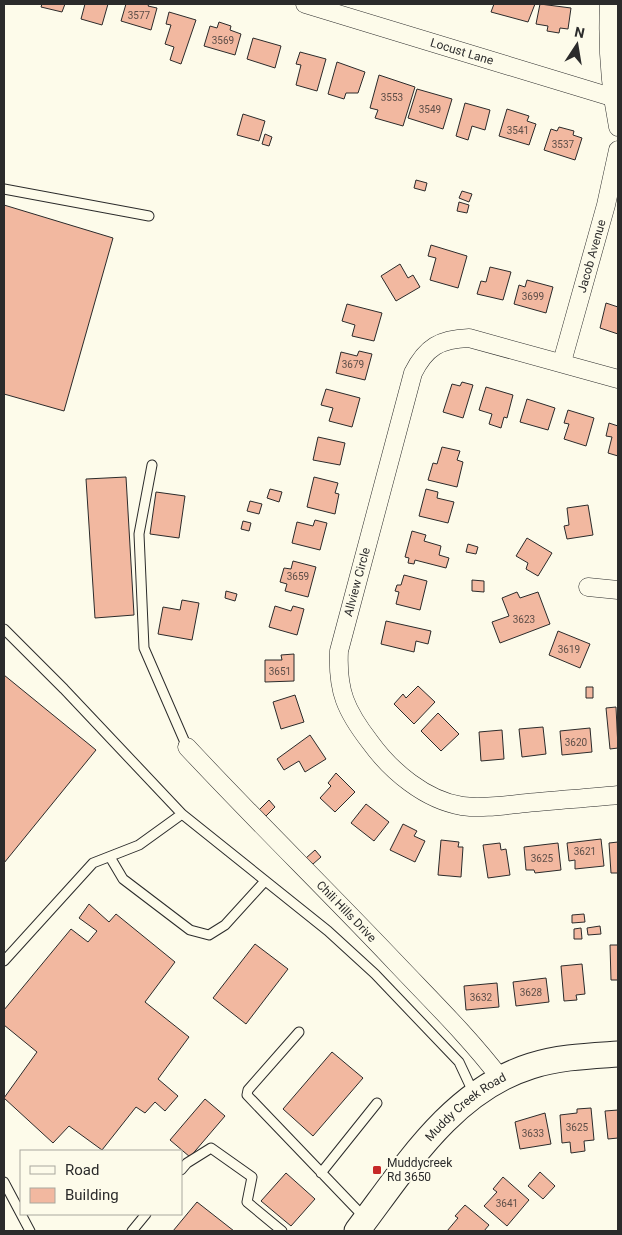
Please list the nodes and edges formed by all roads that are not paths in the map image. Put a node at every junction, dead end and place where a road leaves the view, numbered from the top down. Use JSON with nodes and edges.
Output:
{"nodes":[{"id":1,"x":305,"y":4,"type":"edge"},
{"id":2,"x":609,"y":4,"type":"edge"},
{"id":3,"x":615,"y":98,"type":"edge"},
{"id":4,"x":618,"y":127,"type":"edge"},
{"id":5,"x":618,"y":150,"type":"edge"},
{"id":6,"x":4,"y":189,"type":"edge"},
{"id":7,"x":149,"y":216,"type":"dead end"},
{"id":8,"x":562,"y":362,"type":"junction"},
{"id":9,"x":618,"y":379,"type":"edge"},
{"id":10,"x":152,"y":465,"type":"dead end"},
{"id":11,"x":588,"y":587,"type":"dead end"},
{"id":12,"x":618,"y":590,"type":"edge"},
{"id":13,"x":4,"y":629,"type":"edge"},
{"id":14,"x":187,"y":747,"type":"joint"},
{"id":15,"x":618,"y":795,"type":"edge"},
{"id":16,"x":182,"y":814,"type":"junction"},
{"id":17,"x":110,"y":857,"type":"junction"},
{"id":18,"x":265,"y":881,"type":"junction"},
{"id":19,"x":4,"y":961,"type":"edge"},
{"id":20,"x":299,"y":1032,"type":"dead end"},
{"id":21,"x":618,"y":1054,"type":"edge"},
{"id":22,"x":501,"y":1078,"type":"junction"},
{"id":23,"x":474,"y":1094,"type":"junction"},
{"id":24,"x":378,"y":1103,"type":"dead end"},
{"id":25,"x":182,"y":1169,"type":"edge"},
{"id":26,"x":321,"y":1173,"type":"junction"},
{"id":27,"x":4,"y":1182,"type":"edge"},
{"id":28,"x":20,"y":1212,"type":"edge"},
{"id":29,"x":22,"y":1215,"type":"edge"},
{"id":30,"x":145,"y":1215,"type":"edge"},
{"id":31,"x":361,"y":1225,"type":"edge"},
{"id":32,"x":30,"y":1231,"type":"edge"},
{"id":33,"x":132,"y":1231,"type":"edge"},
{"id":34,"x":282,"y":1231,"type":"edge"}],
"edges":[{"from":1,"to":3,"type":"street","name":"Locust Lane"},
{"from":2,"to":3,"type":"street"},
{"from":3,"to":4,"type":"street"},
{"from":5,"to":8,"type":"street","name":"Jacob Avenue"},
{"from":6,"to":7,"type":"lane"},
{"from":8,"to":9,"type":"street","name":"Allview Circle"},
{"from":8,"to":15,"type":"street","name":"Allview Circle"},
{"from":10,"to":14,"type":"lane"},
{"from":11,"to":12,"type":"street"},
{"from":13,"to":16,"type":"lane"},
{"from":14,"to":22,"type":"street","name":"Chili Hills Drive"},
{"from":16,"to":17,"type":"lane"},
{"from":16,"to":18,"type":"lane"},
{"from":17,"to":18,"type":"lane"},
{"from":17,"to":19,"type":"lane"},
{"from":18,"to":23,"type":"lane"},
{"from":20,"to":26,"type":"lane"},
{"from":21,"to":22,"type":"street","name":"Muddy Creek Road"},
{"from":22,"to":23,"type":"street","name":"Muddy Creek Road"},
{"from":23,"to":31,"type":"street","name":"Muddy Creek Road"},
{"from":24,"to":26,"type":"lane"},
{"from":25,"to":34,"type":"lane"},
{"from":26,"to":31,"type":"lane"},
{"from":27,"to":28,"type":"lane"},
{"from":29,"to":32,"type":"lane"},
{"from":30,"to":33,"type":"lane"}]}
